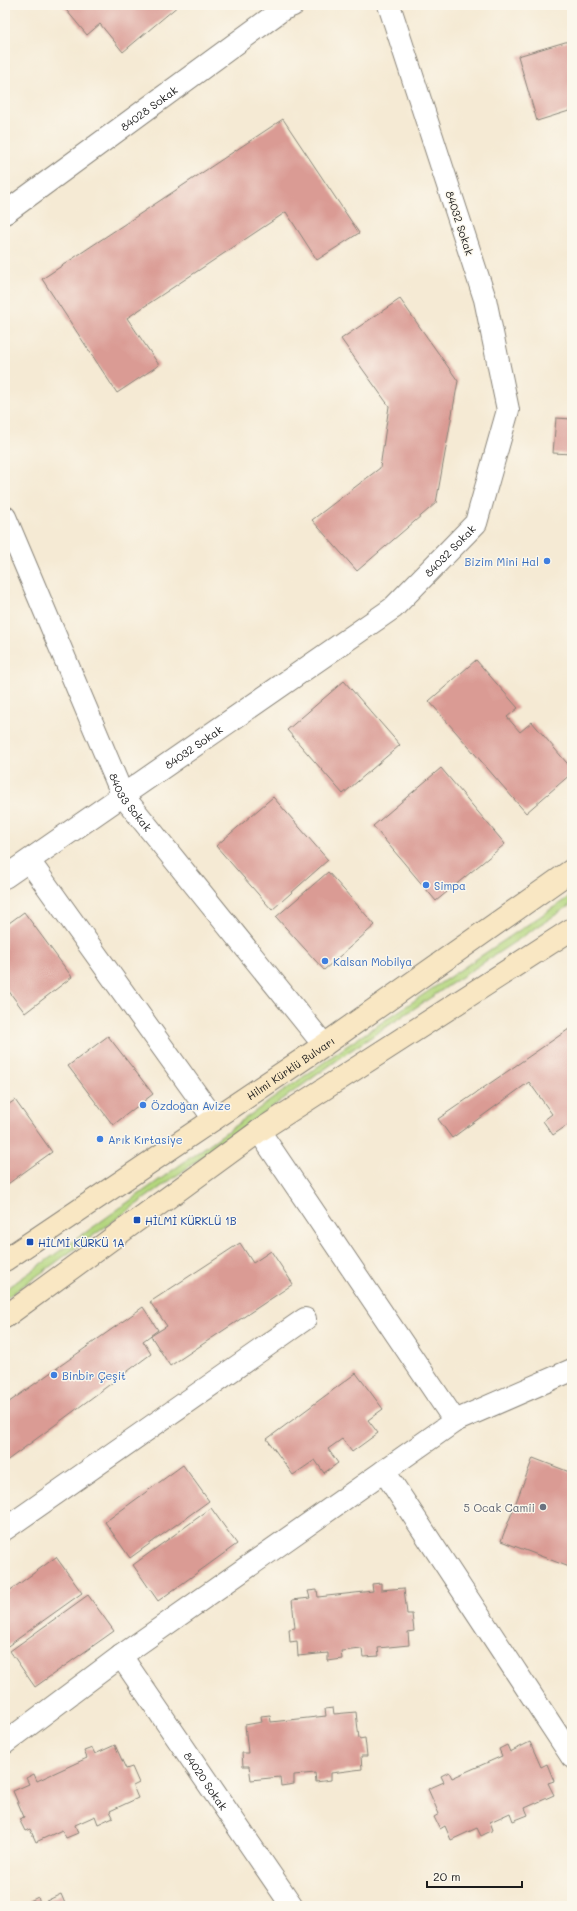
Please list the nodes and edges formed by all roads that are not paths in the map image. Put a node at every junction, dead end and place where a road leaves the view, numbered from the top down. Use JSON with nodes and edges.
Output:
{"nodes":[{"id":1,"x":293,"y":5,"type":"edge"},
{"id":2,"x":389,"y":5,"type":"edge"},
{"id":3,"x":5,"y":213,"type":"edge"},
{"id":4,"x":5,"y":517,"type":"edge"},
{"id":5,"x":123,"y":796,"type":"junction"},
{"id":6,"x":28,"y":861,"type":"junction"},
{"id":7,"x":572,"y":870,"type":"edge"},
{"id":8,"x":5,"y":878,"type":"edge"},
{"id":9,"x":572,"y":929,"type":"edge"},
{"id":10,"x":324,"y":1045,"type":"junction"},
{"id":11,"x":214,"y":1119,"type":"junction"},
{"id":12,"x":258,"y":1131,"type":"junction"},
{"id":13,"x":5,"y":1260,"type":"edge"},
{"id":14,"x":5,"y":1317,"type":"edge"},
{"id":15,"x":305,"y":1319,"type":"dead end"},
{"id":16,"x":572,"y":1370,"type":"edge"},
{"id":17,"x":455,"y":1421,"type":"junction"},
{"id":18,"x":384,"y":1471,"type":"junction"},
{"id":19,"x":5,"y":1529,"type":"edge"},
{"id":20,"x":121,"y":1656,"type":"junction"},
{"id":21,"x":5,"y":1744,"type":"edge"},
{"id":22,"x":572,"y":1757,"type":"edge"},
{"id":23,"x":292,"y":1906,"type":"edge"}],
"edges":[{"from":1,"to":3,"type":"street","name":"84028 Sokak"},
{"from":2,"to":5,"type":"street","name":"84032 Sokak"},
{"from":4,"to":5,"type":"street","name":"84033 Sokak"},
{"from":5,"to":6,"type":"street","name":"84032 Sokak"},
{"from":5,"to":10,"type":"street","name":"84033 Sokak"},
{"from":6,"to":8,"type":"street","name":"84032 Sokak"},
{"from":6,"to":11,"type":"street"},
{"from":7,"to":10,"type":"main road","name":"Hilmi Kürklü Bulvarı"},
{"from":9,"to":12,"type":"main road"},
{"from":10,"to":11,"type":"main road","name":"Hilmi Kürklü Bulvarı"},
{"from":11,"to":13,"type":"main road","name":"Hilmi Kürklü Bulvarı"},
{"from":12,"to":14,"type":"main road"},
{"from":12,"to":17,"type":"street"},
{"from":15,"to":19,"type":"street"},
{"from":16,"to":17,"type":"street"},
{"from":17,"to":18,"type":"street"},
{"from":18,"to":20,"type":"street"},
{"from":18,"to":22,"type":"street"},
{"from":20,"to":21,"type":"street"},
{"from":20,"to":23,"type":"street","name":"84020 Sokak"}]}
